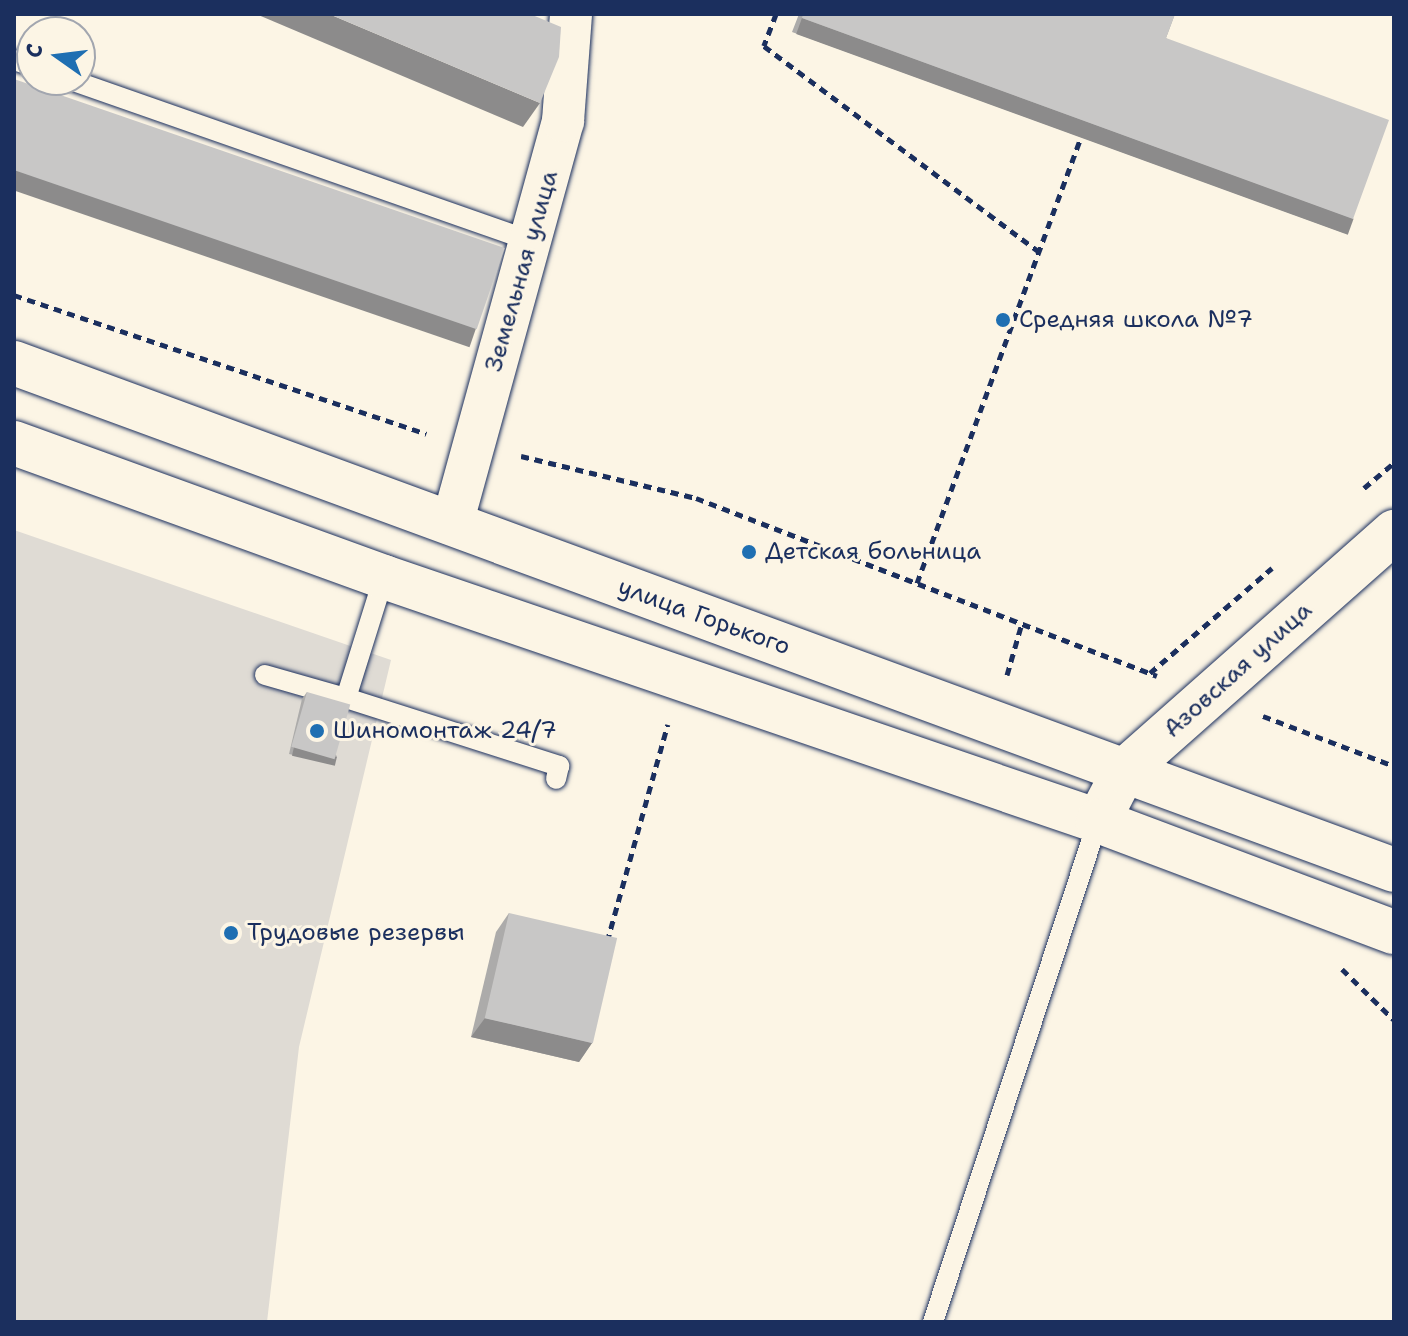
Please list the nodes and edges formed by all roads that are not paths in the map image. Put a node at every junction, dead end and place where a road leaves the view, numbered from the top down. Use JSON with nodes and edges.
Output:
{"nodes":[{"id":1,"x":571,"y":14,"type":"edge"},
{"id":2,"x":96,"y":89,"type":"edge"},
{"id":3,"x":530,"y":241,"type":"junction"},
{"id":4,"x":14,"y":363,"type":"edge"},
{"id":5,"x":14,"y":443,"type":"edge"},
{"id":6,"x":452,"y":524,"type":"junction"},
{"id":7,"x":1394,"y":532,"type":"edge"},
{"id":8,"x":384,"y":577,"type":"junction"},
{"id":9,"x":265,"y":675,"type":"dead end"},
{"id":10,"x":346,"y":698,"type":"junction"},
{"id":11,"x":1124,"y":771,"type":"junction"},
{"id":12,"x":556,"y":779,"type":"dead end"},
{"id":13,"x":1098,"y":821,"type":"junction"},
{"id":14,"x":1394,"y":870,"type":"edge"},
{"id":15,"x":1394,"y":932,"type":"edge"},
{"id":16,"x":933,"y":1322,"type":"edge"}],
"edges":[{"from":1,"to":3,"type":"street","name":"Земельная улица"},
{"from":2,"to":3,"type":"lane"},
{"from":3,"to":6,"type":"street","name":"Земельная улица"},
{"from":4,"to":6,"type":"main road","name":"улица Горького"},
{"from":5,"to":8,"type":"main road"},
{"from":6,"to":11,"type":"main road","name":"улица Горького"},
{"from":7,"to":11,"type":"main road","name":"Азовская улица"},
{"from":8,"to":10,"type":"lane"},
{"from":8,"to":13,"type":"main road"},
{"from":9,"to":10,"type":"lane"},
{"from":10,"to":12,"type":"lane"},
{"from":11,"to":13,"type":"main road","name":"Азовская улица"},
{"from":11,"to":14,"type":"main road","name":"улица Горького"},
{"from":13,"to":15,"type":"main road"},
{"from":13,"to":16,"type":"lane"}]}
